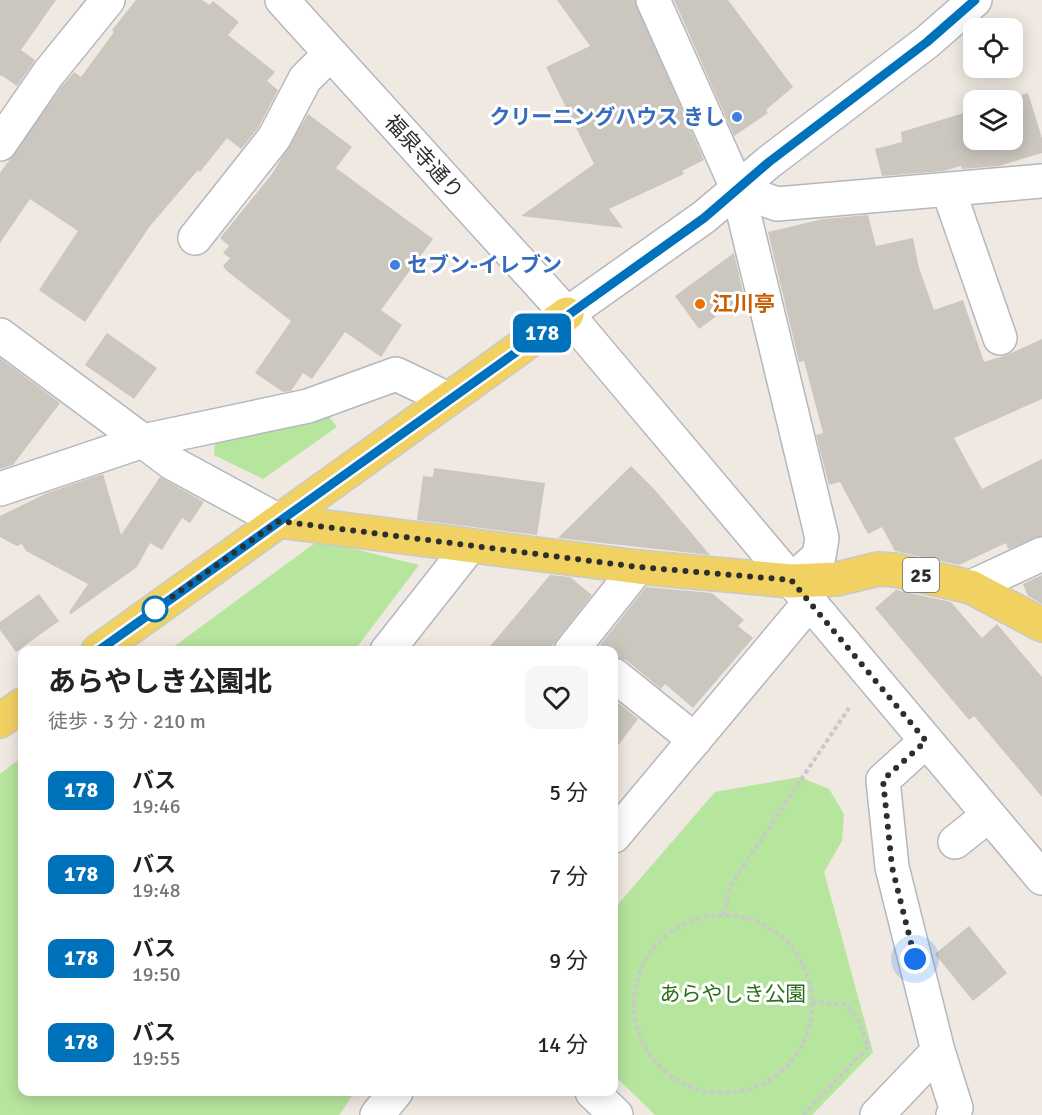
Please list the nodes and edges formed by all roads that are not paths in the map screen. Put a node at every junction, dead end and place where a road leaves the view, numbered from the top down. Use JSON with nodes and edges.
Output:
{"nodes":[{"id":1,"x":108,"y":0,"type":"edge"},
{"id":2,"x":282,"y":0,"type":"edge"},
{"id":3,"x":653,"y":0,"type":"edge"},
{"id":4,"x":975,"y":0,"type":"edge"},
{"id":5,"x":330,"y":54,"type":"junction"},
{"id":6,"x":0,"y":144,"type":"edge"},
{"id":7,"x":1042,"y":181,"type":"edge"},
{"id":8,"x":948,"y":189,"type":"junction"},
{"id":9,"x":738,"y":190,"type":"junction"},
{"id":10,"x":195,"y":238,"type":"dead end"},
{"id":11,"x":567,"y":314,"type":"junction"},
{"id":12,"x":0,"y":335,"type":"edge"},
{"id":13,"x":1000,"y":338,"type":"dead end"},
{"id":14,"x":448,"y":399,"type":"junction"},
{"id":15,"x":143,"y":441,"type":"junction"},
{"id":16,"x":0,"y":489,"type":"edge"},
{"id":17,"x":279,"y":521,"type":"junction"},
{"id":18,"x":469,"y":546,"type":"junction"},
{"id":19,"x":1042,"y":554,"type":"edge"},
{"id":20,"x":638,"y":567,"type":"junction"},
{"id":21,"x":971,"y":587,"type":"junction"},
{"id":22,"x":800,"y":591,"type":"junction"},
{"id":23,"x":1042,"y":625,"type":"edge"},
{"id":24,"x":105,"y":646,"type":"edge"},
{"id":25,"x":391,"y":646,"type":"edge"},
{"id":26,"x":579,"y":646,"type":"edge"},
{"id":27,"x":618,"y":678,"type":"edge"},
{"id":28,"x":18,"y":708,"type":"edge"},
{"id":29,"x":0,"y":721,"type":"edge"},
{"id":30,"x":695,"y":740,"type":"junction"},
{"id":31,"x":926,"y":741,"type":"junction"},
{"id":32,"x":989,"y":815,"type":"junction"},
{"id":33,"x":618,"y":831,"type":"edge"},
{"id":34,"x":955,"y":842,"type":"dead end"},
{"id":35,"x":1042,"y":878,"type":"edge"},
{"id":36,"x":938,"y":1051,"type":"junction"},
{"id":37,"x":393,"y":1096,"type":"edge"},
{"id":38,"x":596,"y":1096,"type":"edge"},
{"id":39,"x":377,"y":1115,"type":"edge"},
{"id":40,"x":616,"y":1115,"type":"edge"},
{"id":41,"x":877,"y":1115,"type":"edge"},
{"id":42,"x":953,"y":1115,"type":"edge"}],
"edges":[{"from":1,"to":6,"type":"street"},
{"from":2,"to":5,"type":"street","name":"福泉寺通り"},
{"from":3,"to":9,"type":"street"},
{"from":4,"to":9,"type":"street"},
{"from":5,"to":10,"type":"street"},
{"from":5,"to":11,"type":"street","name":"福泉寺通り"},
{"from":7,"to":8,"type":"street"},
{"from":8,"to":9,"type":"street"},
{"from":8,"to":13,"type":"street"},
{"from":9,"to":11,"type":"street"},
{"from":9,"to":22,"type":"street"},
{"from":11,"to":14,"type":"main road"},
{"from":11,"to":22,"type":"street","name":"福泉寺通り"},
{"from":12,"to":15,"type":"street"},
{"from":14,"to":15,"type":"street"},
{"from":14,"to":17,"type":"main road"},
{"from":15,"to":16,"type":"street"},
{"from":15,"to":17,"type":"street"},
{"from":17,"to":18,"type":"main road","number":"25"},
{"from":17,"to":24,"type":"main road"},
{"from":18,"to":20,"type":"main road","number":"25"},
{"from":18,"to":25,"type":"street"},
{"from":19,"to":21,"type":"street"},
{"from":20,"to":22,"type":"main road","number":"25"},
{"from":20,"to":26,"type":"street"},
{"from":21,"to":22,"type":"main road","number":"25"},
{"from":21,"to":23,"type":"main road","number":"25"},
{"from":22,"to":30,"type":"street"},
{"from":22,"to":31,"type":"street","name":"福泉寺通り"},
{"from":27,"to":30,"type":"street"},
{"from":28,"to":29,"type":"main road"},
{"from":30,"to":33,"type":"street"},
{"from":31,"to":32,"type":"street","name":"福泉寺通り"},
{"from":31,"to":36,"type":"street"},
{"from":32,"to":34,"type":"street"},
{"from":32,"to":35,"type":"street","name":"福泉寺通り"},
{"from":36,"to":41,"type":"street"},
{"from":36,"to":42,"type":"street"},
{"from":37,"to":39,"type":"street"},
{"from":38,"to":40,"type":"street"}]}
